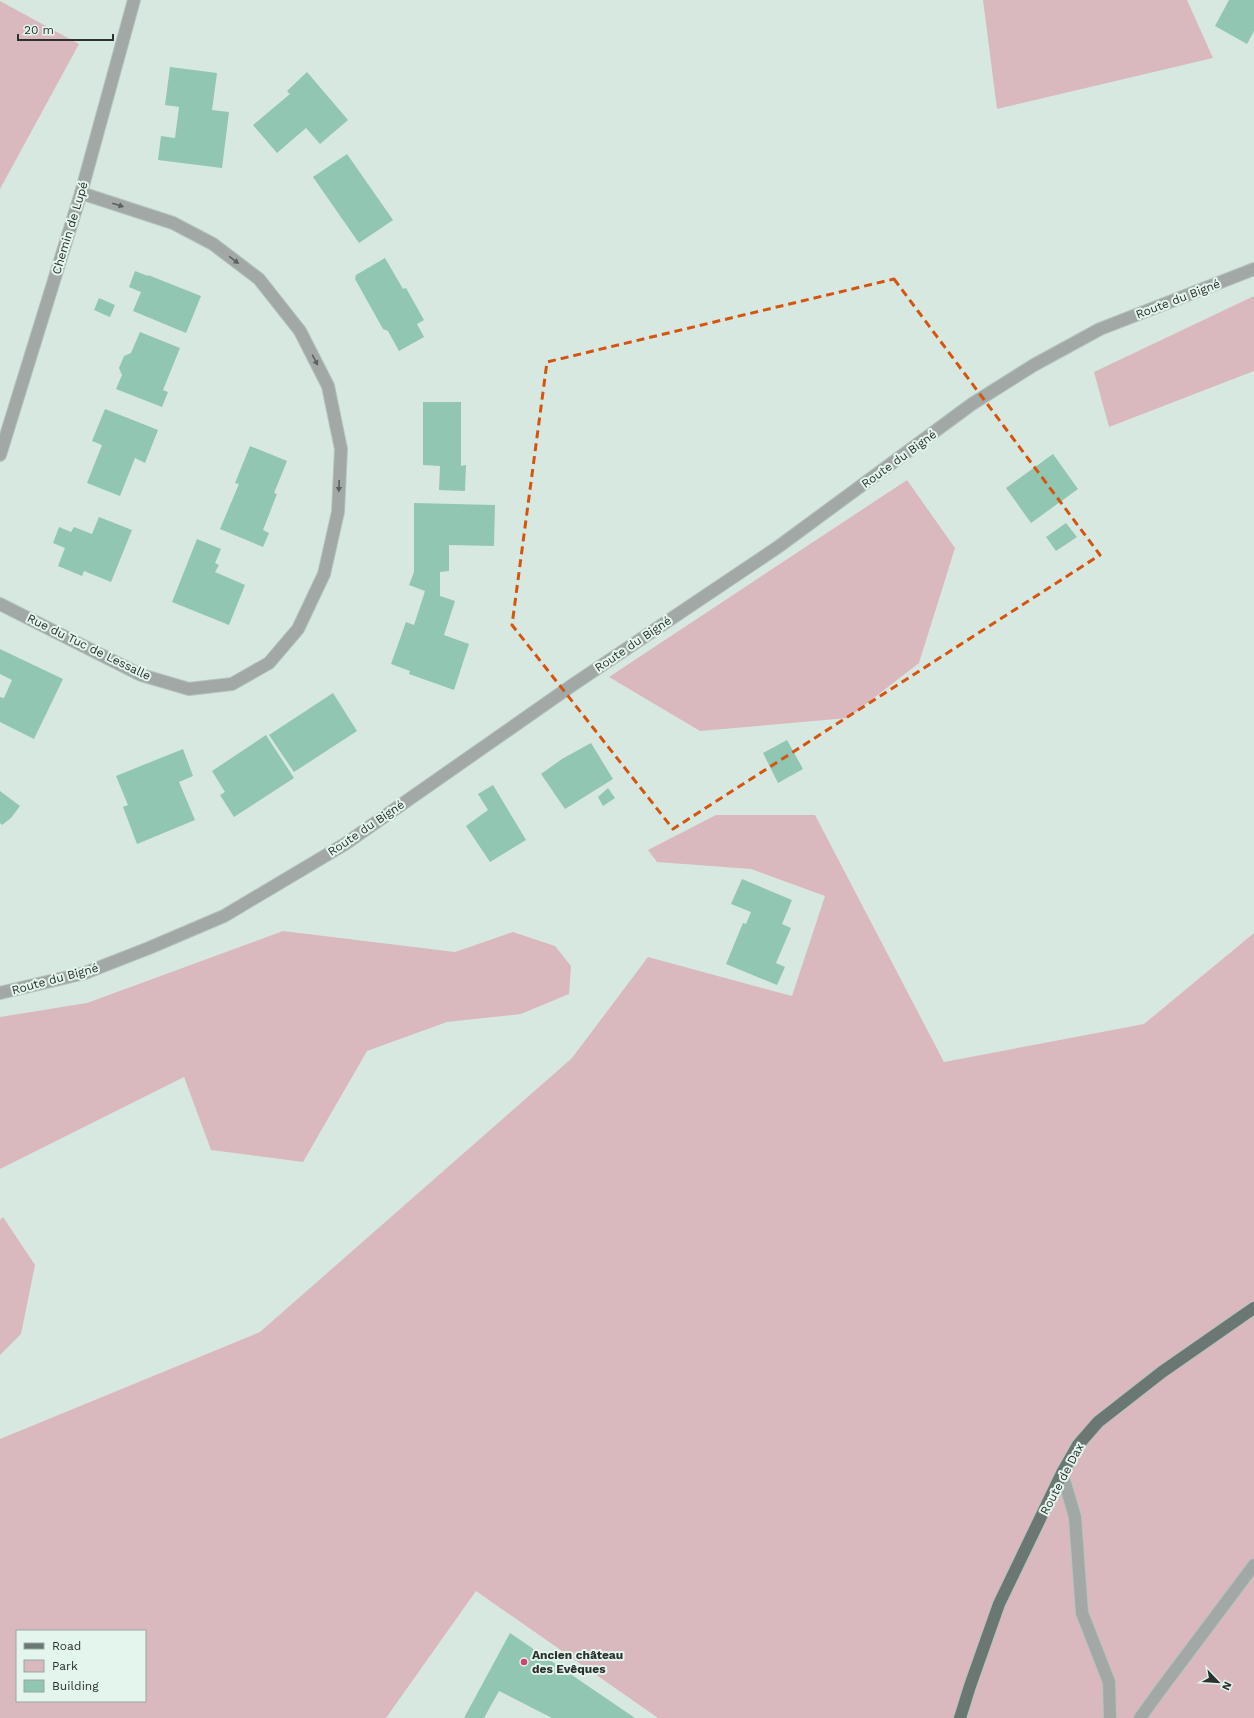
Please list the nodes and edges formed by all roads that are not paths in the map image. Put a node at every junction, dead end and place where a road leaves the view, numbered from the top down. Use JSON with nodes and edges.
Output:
{"nodes":[{"id":1,"x":134,"y":0,"type":"edge"},
{"id":2,"x":81,"y":193,"type":"junction"},
{"id":3,"x":1254,"y":269,"type":"edge"},
{"id":4,"x":0,"y":455,"type":"edge"},
{"id":5,"x":0,"y":604,"type":"edge"},
{"id":6,"x":0,"y":993,"type":"edge"},
{"id":7,"x":1254,"y":1308,"type":"edge"},
{"id":8,"x":1062,"y":1473,"type":"junction"},
{"id":9,"x":1254,"y":1565,"type":"edge"},
{"id":10,"x":960,"y":1718,"type":"edge"},
{"id":11,"x":1110,"y":1718,"type":"edge"},
{"id":12,"x":1140,"y":1718,"type":"edge"}],
"edges":[{"from":1,"to":2,"type":"street","name":"Chemin de Lupé"},
{"from":2,"to":4,"type":"street","name":"Chemin de Lupé"},
{"from":2,"to":5,"type":"street","name":"Rue du Tuc de Lessalle","one_way":true},
{"from":3,"to":6,"type":"street","name":"Route du Bigné"},
{"from":7,"to":8,"type":"main road","name":"Route de Dax"},
{"from":8,"to":10,"type":"main road","name":"Route de Dax"},
{"from":8,"to":11,"type":"street"},
{"from":9,"to":12,"type":"street"}]}
